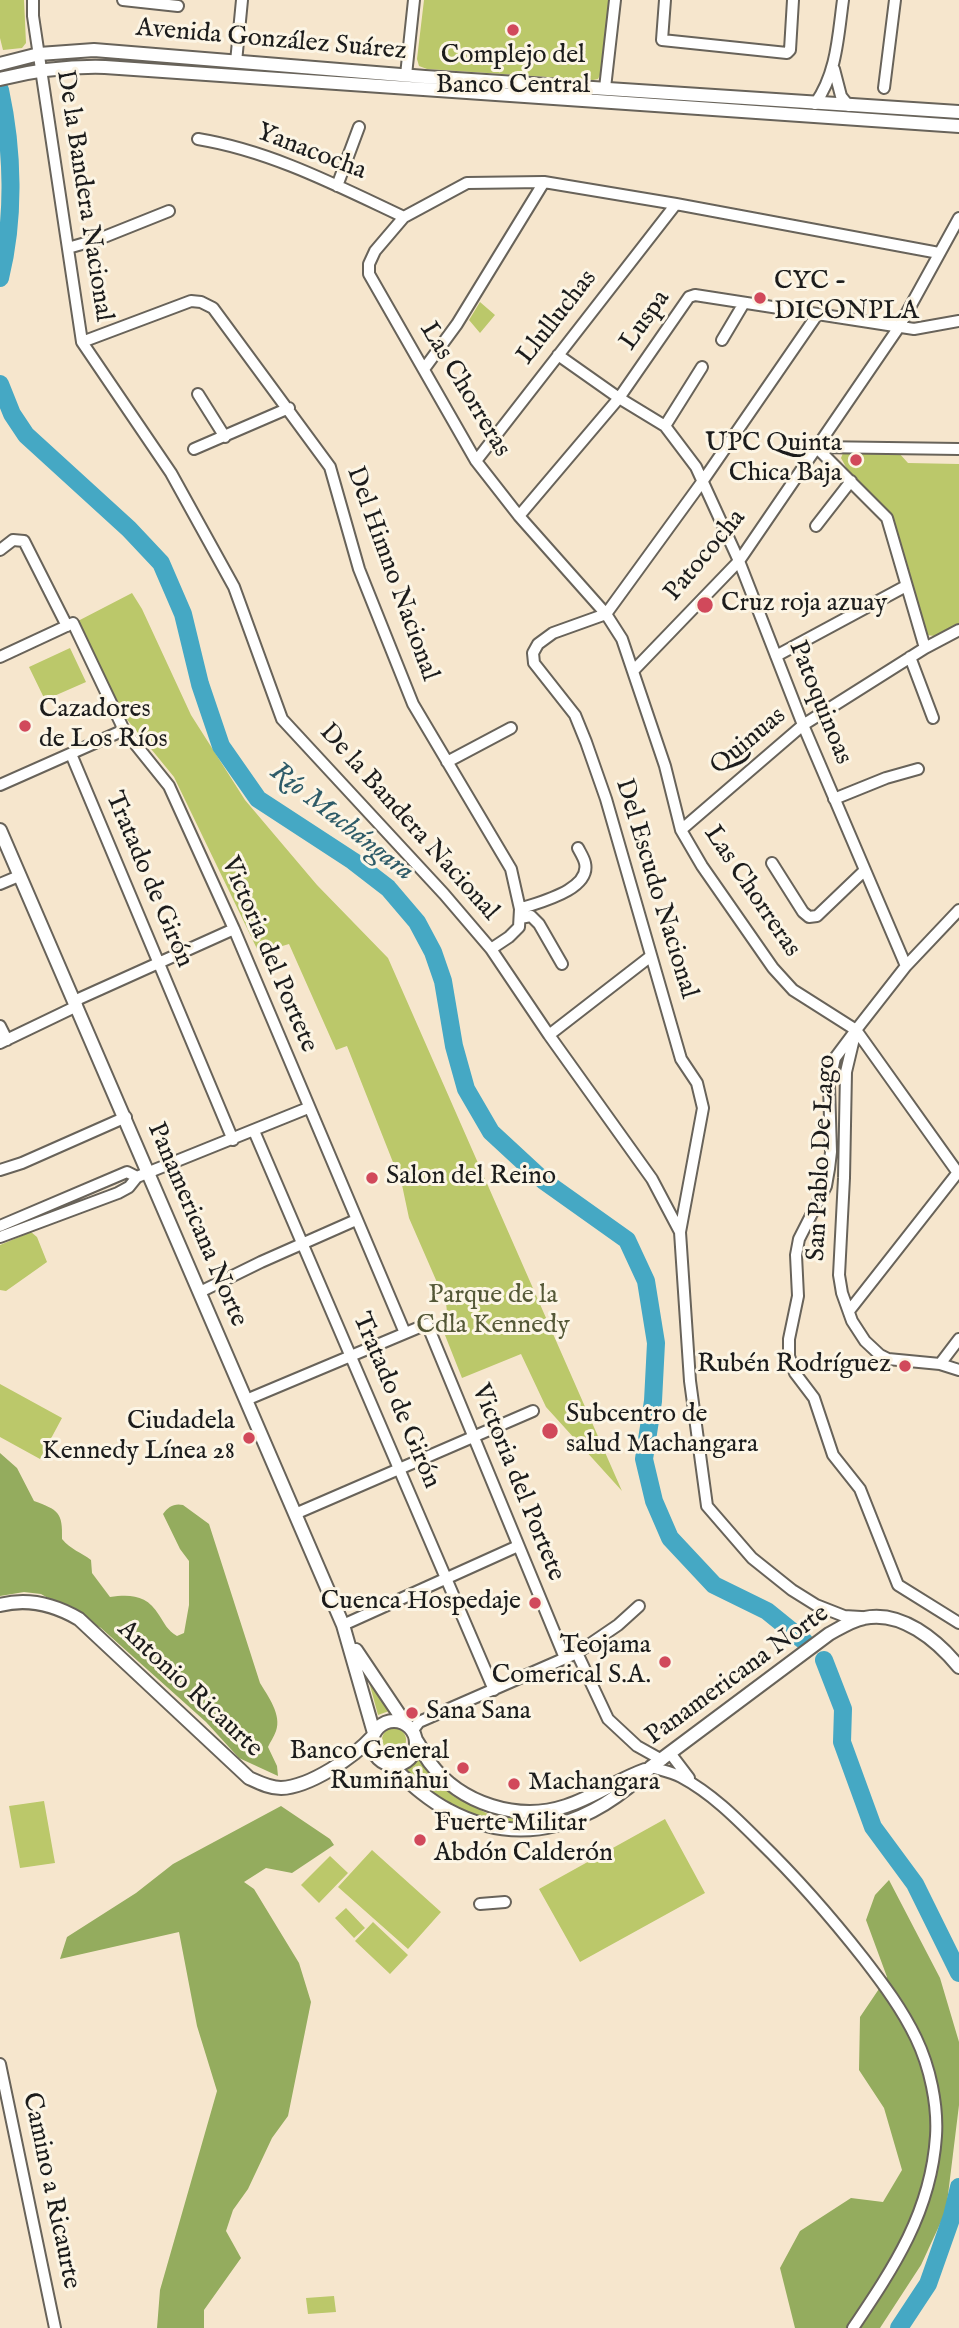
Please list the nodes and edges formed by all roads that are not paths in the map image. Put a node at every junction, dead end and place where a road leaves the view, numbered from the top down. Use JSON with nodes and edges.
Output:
{"nodes":[{"id":1,"x":33,"y":0,"type":"edge"},
{"id":2,"x":123,"y":0,"type":"edge"},
{"id":3,"x":242,"y":0,"type":"edge"},
{"id":4,"x":414,"y":0,"type":"edge"},
{"id":5,"x":615,"y":0,"type":"edge"},
{"id":6,"x":665,"y":0,"type":"edge"},
{"id":7,"x":793,"y":0,"type":"edge"},
{"id":8,"x":843,"y":0,"type":"edge"},
{"id":9,"x":895,"y":0,"type":"edge"},
{"id":10,"x":178,"y":6,"type":"dead end"},
{"id":11,"x":39,"y":54,"type":"junction"},
{"id":12,"x":236,"y":62,"type":"junction"},
{"id":13,"x":0,"y":64,"type":"edge"},
{"id":14,"x":834,"y":66,"type":"junction"},
{"id":15,"x":41,"y":69,"type":"junction"},
{"id":16,"x":406,"y":75,"type":"junction"},
{"id":17,"x":0,"y":79,"type":"edge"},
{"id":18,"x":605,"y":88,"type":"junction"},
{"id":19,"x":884,"y":88,"type":"dead end"},
{"id":20,"x":815,"y":104,"type":"junction"},
{"id":21,"x":849,"y":106,"type":"junction"},
{"id":22,"x":959,"y":112,"type":"edge"},
{"id":23,"x":959,"y":126,"type":"edge"},
{"id":24,"x":359,"y":127,"type":"dead end"},
{"id":25,"x":198,"y":139,"type":"dead end"},
{"id":26,"x":544,"y":182,"type":"junction"},
{"id":27,"x":337,"y":186,"type":"junction"},
{"id":28,"x":677,"y":204,"type":"junction"},
{"id":29,"x":169,"y":211,"type":"dead end"},
{"id":30,"x":404,"y":217,"type":"junction"},
{"id":31,"x":959,"y":218,"type":"edge"},
{"id":32,"x":68,"y":247,"type":"junction"},
{"id":33,"x":940,"y":253,"type":"junction"},
{"id":34,"x":744,"y":303,"type":"junction"},
{"id":35,"x":817,"y":315,"type":"junction"},
{"id":36,"x":959,"y":321,"type":"edge"},
{"id":37,"x":899,"y":327,"type":"junction"},
{"id":38,"x":722,"y":340,"type":"dead end"},
{"id":39,"x":82,"y":342,"type":"junction"},
{"id":40,"x":558,"y":355,"type":"junction"},
{"id":41,"x":702,"y":367,"type":"dead end"},
{"id":42,"x":424,"y":369,"type":"junction"},
{"id":43,"x":198,"y":394,"type":"dead end"},
{"id":44,"x":619,"y":398,"type":"junction"},
{"id":45,"x":289,"y":408,"type":"junction"},
{"id":46,"x":665,"y":426,"type":"junction"},
{"id":47,"x":225,"y":437,"type":"junction"},
{"id":48,"x":816,"y":447,"type":"junction"},
{"id":49,"x":194,"y":449,"type":"dead end"},
{"id":50,"x":959,"y":449,"type":"edge"},
{"id":51,"x":476,"y":461,"type":"junction"},
{"id":52,"x":851,"y":481,"type":"junction"},
{"id":53,"x":702,"y":482,"type":"junction"},
{"id":54,"x":519,"y":516,"type":"junction"},
{"id":55,"x":816,"y":526,"type":"dead end"},
{"id":56,"x":0,"y":550,"type":"edge"},
{"id":57,"x":738,"y":561,"type":"junction"},
{"id":58,"x":906,"y":586,"type":"junction"},
{"id":59,"x":606,"y":614,"type":"junction"},
{"id":60,"x":67,"y":626,"type":"junction"},
{"id":61,"x":959,"y":630,"type":"edge"},
{"id":62,"x":925,"y":648,"type":"junction"},
{"id":63,"x":776,"y":656,"type":"junction"},
{"id":64,"x":0,"y":657,"type":"edge"},
{"id":65,"x":910,"y":657,"type":"junction"},
{"id":66,"x":634,"y":670,"type":"junction"},
{"id":67,"x":933,"y":718,"type":"dead end"},
{"id":68,"x":803,"y":725,"type":"junction"},
{"id":69,"x":511,"y":728,"type":"dead end"},
{"id":70,"x":124,"y":730,"type":"junction"},
{"id":71,"x":71,"y":754,"type":"junction"},
{"id":72,"x":447,"y":762,"type":"junction"},
{"id":73,"x":918,"y":769,"type":"dead end"},
{"id":74,"x":0,"y":785,"type":"edge"},
{"id":75,"x":834,"y":799,"type":"junction"},
{"id":76,"x":0,"y":830,"type":"edge"},
{"id":77,"x":681,"y":830,"type":"junction"},
{"id":78,"x":578,"y":848,"type":"dead end"},
{"id":79,"x":772,"y":863,"type":"dead end"},
{"id":80,"x":864,"y":871,"type":"junction"},
{"id":81,"x":19,"y":876,"type":"junction"},
{"id":82,"x":0,"y":884,"type":"edge"},
{"id":83,"x":959,"y":910,"type":"edge"},
{"id":84,"x":520,"y":914,"type":"junction"},
{"id":85,"x":234,"y":929,"type":"junction"},
{"id":86,"x":491,"y":949,"type":"junction"},
{"id":87,"x":651,"y":956,"type":"junction"},
{"id":88,"x":159,"y":964,"type":"junction"},
{"id":89,"x":562,"y":964,"type":"dead end"},
{"id":90,"x":906,"y":966,"type":"junction"},
{"id":91,"x":75,"y":1004,"type":"junction"},
{"id":92,"x":0,"y":1026,"type":"edge"},
{"id":93,"x":856,"y":1030,"type":"junction"},
{"id":94,"x":549,"y":1035,"type":"junction"},
{"id":95,"x":3,"y":1042,"type":"edge"},
{"id":96,"x":308,"y":1108,"type":"junction"},
{"id":97,"x":126,"y":1117,"type":"junction"},
{"id":98,"x":254,"y":1131,"type":"junction"},
{"id":99,"x":233,"y":1140,"type":"junction"},
{"id":100,"x":0,"y":1170,"type":"edge"},
{"id":101,"x":958,"y":1172,"type":"edge"},
{"id":102,"x":143,"y":1175,"type":"junction"},
{"id":103,"x":356,"y":1220,"type":"junction"},
{"id":104,"x":0,"y":1226,"type":"edge"},
{"id":105,"x":680,"y":1232,"type":"junction"},
{"id":106,"x":0,"y":1237,"type":"edge"},
{"id":107,"x":303,"y":1244,"type":"junction"},
{"id":108,"x":200,"y":1292,"type":"junction"},
{"id":109,"x":849,"y":1311,"type":"junction"},
{"id":110,"x":405,"y":1333,"type":"junction"},
{"id":111,"x":959,"y":1339,"type":"edge"},
{"id":112,"x":351,"y":1356,"type":"junction"},
{"id":113,"x":940,"y":1364,"type":"junction"},
{"id":114,"x":959,"y":1370,"type":"edge"},
{"id":115,"x":246,"y":1400,"type":"junction"},
{"id":116,"x":533,"y":1411,"type":"dead end"},
{"id":117,"x":474,"y":1436,"type":"junction"},
{"id":118,"x":399,"y":1468,"type":"junction"},
{"id":119,"x":295,"y":1514,"type":"junction"},
{"id":120,"x":517,"y":1546,"type":"junction"},
{"id":121,"x":446,"y":1578,"type":"junction"},
{"id":122,"x":0,"y":1605,"type":"edge"},
{"id":123,"x":639,"y":1606,"type":"dead end"},
{"id":124,"x":866,"y":1617,"type":"junction"},
{"id":125,"x":959,"y":1623,"type":"edge"},
{"id":126,"x":343,"y":1625,"type":"junction"},
{"id":127,"x":348,"y":1638,"type":"junction"},
{"id":128,"x":578,"y":1653,"type":"junction"},
{"id":129,"x":565,"y":1658,"type":"junction"},
{"id":130,"x":959,"y":1667,"type":"edge"},
{"id":131,"x":494,"y":1690,"type":"junction"},
{"id":132,"x":412,"y":1731,"type":"junction"},
{"id":133,"x":373,"y":1734,"type":"junction"},
{"id":134,"x":348,"y":1759,"type":"junction"},
{"id":135,"x":661,"y":1760,"type":"junction"},
{"id":136,"x":385,"y":1763,"type":"junction"},
{"id":137,"x":695,"y":1785,"type":"junction"},
{"id":138,"x":505,"y":1902,"type":"dead end"},
{"id":139,"x":480,"y":1904,"type":"dead end"},
{"id":140,"x":0,"y":2064,"type":"edge"},
{"id":141,"x":54,"y":2328,"type":"edge"},
{"id":142,"x":853,"y":2328,"type":"edge"}],
"edges":[{"from":1,"to":11,"type":"street","name":"De la Bandera Nacional"},
{"from":2,"to":10,"type":"street"},
{"from":3,"to":12,"type":"street"},
{"from":4,"to":16,"type":"street"},
{"from":5,"to":18,"type":"street"},
{"from":6,"to":7,"type":"street"},
{"from":8,"to":14,"type":"street"},
{"from":9,"to":19,"type":"street"},
{"from":11,"to":12,"type":"main road","name":"Avenida González Suárez"},
{"from":11,"to":13,"type":"main road","name":"Avenida González Suárez"},
{"from":11,"to":15,"type":"street","name":"De la Bandera Nacional"},
{"from":12,"to":16,"type":"main road","name":"Avenida González Suárez"},
{"from":14,"to":20,"type":"street"},
{"from":14,"to":21,"type":"street"},
{"from":15,"to":17,"type":"main road","name":"Avenida González Suárez"},
{"from":15,"to":23,"type":"main road","name":"Avenida González Suárez"},
{"from":15,"to":32,"type":"street","name":"De la Bandera Nacional"},
{"from":16,"to":18,"type":"main road","name":"Avenida González Suárez"},
{"from":18,"to":20,"type":"main road","name":"Avenida González Suárez"},
{"from":20,"to":21,"type":"main road","name":"Avenida González Suárez"},
{"from":21,"to":22,"type":"main road","name":"Avenida González Suárez"},
{"from":24,"to":27,"type":"street"},
{"from":25,"to":27,"type":"street","name":"Yanacocha"},
{"from":26,"to":28,"type":"street","name":"Las Chorreras"},
{"from":26,"to":30,"type":"street","name":"Las Chorreras"},
{"from":26,"to":42,"type":"street"},
{"from":27,"to":30,"type":"street","name":"Yanacocha"},
{"from":28,"to":33,"type":"street","name":"Las Chorreras"},
{"from":28,"to":40,"type":"street","name":"Llulluchas"},
{"from":29,"to":32,"type":"street"},
{"from":30,"to":42,"type":"street","name":"Las Chorreras"},
{"from":31,"to":33,"type":"street","name":"Patococha"},
{"from":32,"to":39,"type":"street","name":"De la Bandera Nacional"},
{"from":33,"to":37,"type":"street","name":"Patococha"},
{"from":34,"to":35,"type":"street","name":"Luspa"},
{"from":34,"to":38,"type":"street"},
{"from":34,"to":44,"type":"street","name":"Luspa"},
{"from":35,"to":37,"type":"street","name":"Luspa"},
{"from":35,"to":53,"type":"street"},
{"from":36,"to":37,"type":"street","name":"Luspa"},
{"from":37,"to":48,"type":"street","name":"Patococha"},
{"from":39,"to":45,"type":"street","name":"Del Himno Nacional"},
{"from":39,"to":86,"type":"street","name":"De la Bandera Nacional"},
{"from":40,"to":44,"type":"street","name":"Patoquinoas"},
{"from":40,"to":51,"type":"street","name":"Llulluchas"},
{"from":41,"to":46,"type":"street"},
{"from":42,"to":51,"type":"street","name":"Las Chorreras"},
{"from":43,"to":47,"type":"street"},
{"from":44,"to":46,"type":"street","name":"Patoquinoas"},
{"from":44,"to":54,"type":"street","name":"Luspa"},
{"from":45,"to":47,"type":"street"},
{"from":45,"to":72,"type":"street","name":"Del Himno Nacional"},
{"from":46,"to":53,"type":"street","name":"Patoquinoas"},
{"from":47,"to":49,"type":"street"},
{"from":48,"to":50,"type":"street"},
{"from":48,"to":52,"type":"street"},
{"from":48,"to":57,"type":"street","name":"Patococha"},
{"from":51,"to":54,"type":"street","name":"Las Chorreras"},
{"from":52,"to":55,"type":"street"},
{"from":52,"to":58,"type":"street"},
{"from":53,"to":57,"type":"street","name":"Patoquinoas"},
{"from":53,"to":59,"type":"street"},
{"from":54,"to":59,"type":"street","name":"Las Chorreras"},
{"from":56,"to":60,"type":"street"},
{"from":57,"to":63,"type":"street","name":"Patoquinoas"},
{"from":57,"to":66,"type":"street","name":"Patococha"},
{"from":58,"to":62,"type":"street"},
{"from":58,"to":63,"type":"street"},
{"from":59,"to":66,"type":"street","name":"Las Chorreras"},
{"from":59,"to":87,"type":"street","name":"Del Escudo Nacional"},
{"from":60,"to":64,"type":"street"},
{"from":60,"to":70,"type":"street","name":"Victoria del Portete"},
{"from":61,"to":62,"type":"street","name":"Quinuas"},
{"from":62,"to":65,"type":"street","name":"Quinuas"},
{"from":63,"to":68,"type":"street","name":"Patoquinoas"},
{"from":65,"to":67,"type":"street"},
{"from":65,"to":68,"type":"street","name":"Quinuas"},
{"from":66,"to":77,"type":"street","name":"Las Chorreras"},
{"from":68,"to":75,"type":"street","name":"Patoquinoas"},
{"from":68,"to":77,"type":"street","name":"Quinuas"},
{"from":69,"to":72,"type":"street"},
{"from":70,"to":71,"type":"street"},
{"from":70,"to":85,"type":"street","name":"Victoria del Portete"},
{"from":71,"to":74,"type":"street"},
{"from":71,"to":88,"type":"street","name":"Tratado de Girón"},
{"from":72,"to":84,"type":"street","name":"Del Himno Nacional"},
{"from":73,"to":75,"type":"street"},
{"from":75,"to":80,"type":"street","name":"Patoquinoas"},
{"from":76,"to":81,"type":"main road","name":"Panamericana Norte"},
{"from":77,"to":93,"type":"street","name":"Las Chorreras"},
{"from":78,"to":84,"type":"street"},
{"from":79,"to":80,"type":"street"},
{"from":80,"to":90,"type":"street","name":"Patoquinoas"},
{"from":81,"to":82,"type":"street"},
{"from":81,"to":91,"type":"main road","name":"Panamericana Norte"},
{"from":83,"to":90,"type":"street","name":"San Pablo De Lago"},
{"from":84,"to":86,"type":"street"},
{"from":84,"to":89,"type":"street"},
{"from":85,"to":88,"type":"street"},
{"from":85,"to":96,"type":"street","name":"Victoria del Portete"},
{"from":86,"to":94,"type":"street","name":"De la Bandera Nacional"},
{"from":87,"to":94,"type":"street"},
{"from":87,"to":105,"type":"street","name":"Del Escudo Nacional"},
{"from":88,"to":91,"type":"street"},
{"from":88,"to":99,"type":"street","name":"Tratado de Girón"},
{"from":90,"to":93,"type":"street","name":"San Pablo De Lago"},
{"from":91,"to":95,"type":"street"},
{"from":91,"to":97,"type":"main road","name":"Panamericana Norte"},
{"from":92,"to":95,"type":"street"},
{"from":93,"to":101,"type":"street"},
{"from":93,"to":109,"type":"street","name":"San Pablo De Lago"},
{"from":93,"to":125,"type":"street"},
{"from":94,"to":105,"type":"street","name":"De la Bandera Nacional"},
{"from":96,"to":98,"type":"street"},
{"from":96,"to":103,"type":"street","name":"Victoria del Portete"},
{"from":97,"to":100,"type":"street"},
{"from":97,"to":102,"type":"main road","name":"Panamericana Norte"},
{"from":98,"to":99,"type":"street"},
{"from":98,"to":107,"type":"street","name":"Tratado de Girón"},
{"from":99,"to":102,"type":"street"},
{"from":101,"to":109,"type":"street"},
{"from":102,"to":104,"type":"street"},
{"from":102,"to":106,"type":"street"},
{"from":102,"to":108,"type":"main road","name":"Panamericana Norte"},
{"from":103,"to":107,"type":"street"},
{"from":103,"to":110,"type":"street","name":"Victoria del Portete"},
{"from":105,"to":124,"type":"street","name":"De la Bandera Nacional"},
{"from":107,"to":108,"type":"street"},
{"from":107,"to":112,"type":"street","name":"Tratado de Girón"},
{"from":108,"to":115,"type":"main road","name":"Panamericana Norte"},
{"from":109,"to":113,"type":"street","name":"San Pablo De Lago"},
{"from":110,"to":112,"type":"street"},
{"from":110,"to":117,"type":"street","name":"Victoria del Portete"},
{"from":111,"to":113,"type":"street"},
{"from":112,"to":115,"type":"street"},
{"from":112,"to":118,"type":"street","name":"Tratado de Girón"},
{"from":113,"to":114,"type":"street","name":"San Pablo De Lago"},
{"from":115,"to":119,"type":"main road","name":"Panamericana Norte"},
{"from":116,"to":117,"type":"street"},
{"from":117,"to":118,"type":"street"},
{"from":117,"to":120,"type":"street","name":"Victoria del Portete"},
{"from":118,"to":119,"type":"street"},
{"from":118,"to":121,"type":"street","name":"Tratado de Girón"},
{"from":119,"to":126,"type":"main road","name":"Panamericana Norte"},
{"from":120,"to":121,"type":"street"},
{"from":120,"to":129,"type":"street","name":"Victoria del Portete"},
{"from":121,"to":126,"type":"street"},
{"from":121,"to":131,"type":"street","name":"Tratado de Girón"},
{"from":122,"to":134,"type":"main road","name":"Antonio Ricaurte"},
{"from":123,"to":128,"type":"street"},
{"from":124,"to":130,"type":"main road","name":"Panamericana Norte"},
{"from":124,"to":135,"type":"main road","name":"Panamericana Norte"},
{"from":126,"to":127,"type":"main road","name":"Panamericana Norte"},
{"from":127,"to":132,"type":"main road","name":"Panamericana Norte"},
{"from":127,"to":133,"type":"main road","name":"Panamericana Norte"},
{"from":128,"to":129,"type":"street"},
{"from":128,"to":135,"type":"street"},
{"from":129,"to":131,"type":"street"},
{"from":131,"to":132,"type":"street"},
{"from":132,"to":133,"type":"main road"},
{"from":132,"to":135,"type":"main road","name":"Panamericana Norte"},
{"from":132,"to":136,"type":"main road"},
{"from":133,"to":134,"type":"main road","name":"Antonio Ricaurte"},
{"from":133,"to":136,"type":"main road","name":"Panamericana Norte"},
{"from":134,"to":136,"type":"main road","name":"Antonio Ricaurte"},
{"from":135,"to":136,"type":"main road","name":"Panamericana Norte"},
{"from":135,"to":137,"type":"street"},
{"from":135,"to":137,"type":"street"},
{"from":137,"to":142,"type":"street"},
{"from":138,"to":139,"type":"street"},
{"from":140,"to":141,"type":"street","name":"Camino a Ricaurte"}]}
